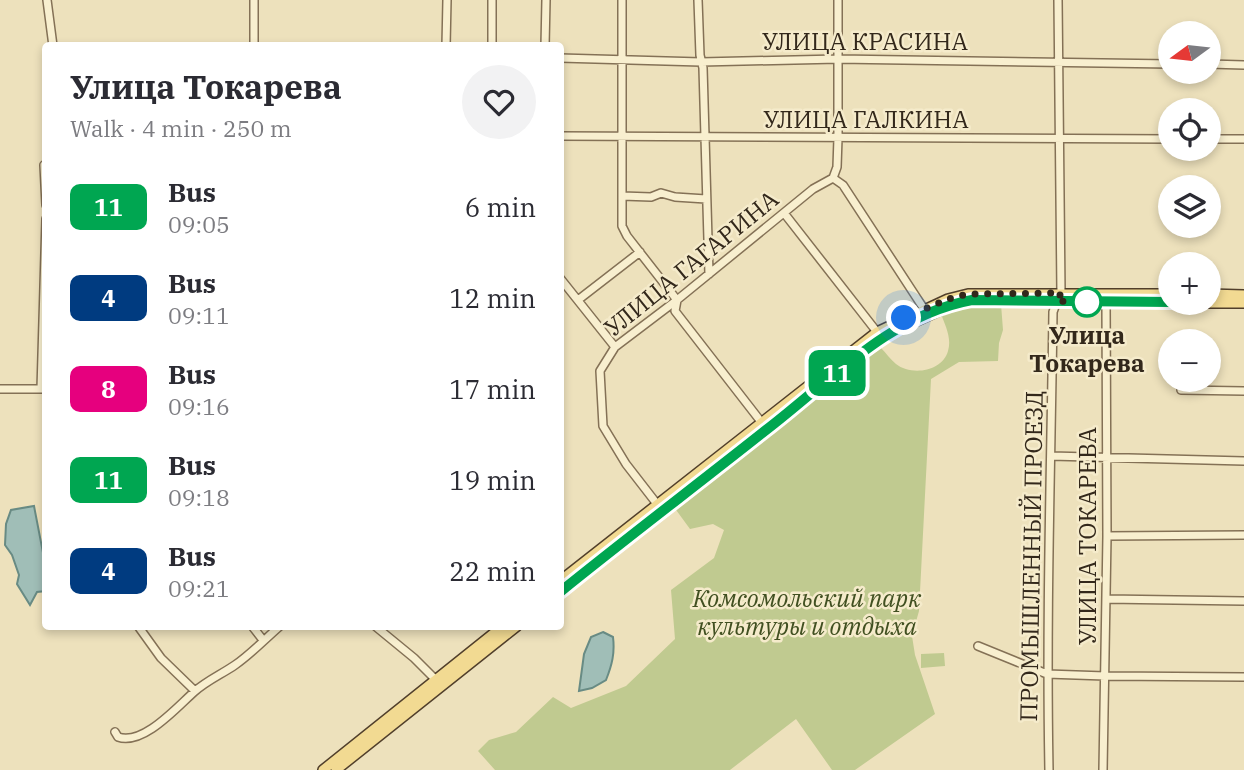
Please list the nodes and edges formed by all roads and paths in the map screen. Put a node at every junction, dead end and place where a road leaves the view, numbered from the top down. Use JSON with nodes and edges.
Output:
{"nodes":[{"id":1,"x":47,"y":0,"type":"edge"},
{"id":2,"x":254,"y":0,"type":"edge"},
{"id":3,"x":447,"y":0,"type":"edge"},
{"id":4,"x":492,"y":0,"type":"edge"},
{"id":5,"x":545,"y":0,"type":"edge"},
{"id":6,"x":622,"y":0,"type":"edge"},
{"id":7,"x":698,"y":0,"type":"edge"},
{"id":8,"x":838,"y":0,"type":"edge"},
{"id":9,"x":1058,"y":0,"type":"edge"},
{"id":10,"x":52,"y":42,"type":"edge"},
{"id":11,"x":254,"y":42,"type":"edge"},
{"id":12,"x":446,"y":42,"type":"edge"},
{"id":13,"x":492,"y":42,"type":"edge"},
{"id":14,"x":545,"y":42,"type":"edge"},
{"id":15,"x":564,"y":58,"type":"edge"},
{"id":16,"x":622,"y":58,"type":"junction"},
{"id":17,"x":838,"y":59,"type":"junction"},
{"id":18,"x":701,"y":62,"type":"junction"},
{"id":19,"x":1058,"y":62,"type":"junction"},
{"id":20,"x":1158,"y":64,"type":"edge"},
{"id":21,"x":1222,"y":64,"type":"edge"},
{"id":22,"x":1244,"y":65,"type":"edge"},
{"id":23,"x":564,"y":136,"type":"edge"},
{"id":24,"x":621,"y":137,"type":"junction"},
{"id":25,"x":704,"y":138,"type":"junction"},
{"id":26,"x":838,"y":138,"type":"junction"},
{"id":27,"x":1158,"y":139,"type":"edge"},
{"id":28,"x":1221,"y":139,"type":"edge"},
{"id":29,"x":1244,"y":139,"type":"edge"},
{"id":30,"x":1059,"y":140,"type":"junction"},
{"id":31,"x":834,"y":178,"type":"junction"},
{"id":32,"x":622,"y":196,"type":"junction"},
{"id":33,"x":706,"y":199,"type":"junction"},
{"id":34,"x":783,"y":213,"type":"junction"},
{"id":35,"x":640,"y":252,"type":"junction"},
{"id":36,"x":709,"y":274,"type":"junction"},
{"id":37,"x":564,"y":283,"type":"edge"},
{"id":38,"x":1221,"y":294,"type":"edge"},
{"id":39,"x":1158,"y":295,"type":"edge"},
{"id":40,"x":1244,"y":295,"type":"edge"},
{"id":41,"x":1059,"y":297,"type":"junction"},
{"id":42,"x":1106,"y":298,"type":"junction"},
{"id":43,"x":578,"y":300,"type":"junction"},
{"id":44,"x":677,"y":300,"type":"junction"},
{"id":45,"x":1158,"y":301,"type":"edge"},
{"id":46,"x":1221,"y":303,"type":"edge"},
{"id":47,"x":1244,"y":303,"type":"edge"},
{"id":48,"x":924,"y":309,"type":"junction"},
{"id":49,"x":879,"y":335,"type":"junction"},
{"id":50,"x":615,"y":347,"type":"junction"},
{"id":51,"x":0,"y":389,"type":"edge"},
{"id":52,"x":42,"y":389,"type":"edge"},
{"id":53,"x":1221,"y":391,"type":"edge"},
{"id":54,"x":1244,"y":391,"type":"edge"},
{"id":55,"x":762,"y":423,"type":"junction"},
{"id":56,"x":1051,"y":456,"type":"junction"},
{"id":57,"x":1107,"y":457,"type":"junction"},
{"id":58,"x":1244,"y":461,"type":"edge"},
{"id":59,"x":657,"y":504,"type":"junction"},
{"id":60,"x":1244,"y":535,"type":"edge"},
{"id":61,"x":1107,"y":536,"type":"junction"},
{"id":62,"x":564,"y":578,"type":"edge"},
{"id":63,"x":564,"y":589,"type":"edge"},
{"id":64,"x":1106,"y":599,"type":"junction"},
{"id":65,"x":1244,"y":601,"type":"edge"},
{"id":66,"x":141,"y":630,"type":"edge"},
{"id":67,"x":256,"y":630,"type":"edge"},
{"id":68,"x":275,"y":630,"type":"edge"},
{"id":69,"x":380,"y":630,"type":"edge"},
{"id":70,"x":499,"y":630,"type":"edge"},
{"id":71,"x":512,"y":630,"type":"edge"},
{"id":72,"x":263,"y":640,"type":"junction"},
{"id":73,"x":978,"y":646,"type":"dead end"},
{"id":74,"x":1047,"y":674,"type":"junction"},
{"id":75,"x":1105,"y":676,"type":"junction"},
{"id":76,"x":1244,"y":677,"type":"edge"},
{"id":77,"x":439,"y":683,"type":"junction"},
{"id":78,"x":195,"y":691,"type":"junction"},
{"id":79,"x":116,"y":732,"type":"dead end"},
{"id":80,"x":324,"y":770,"type":"edge"},
{"id":81,"x":336,"y":770,"type":"edge"},
{"id":82,"x":1048,"y":770,"type":"edge"},
{"id":83,"x":1103,"y":770,"type":"edge"}],
"edges":[{"from":1,"to":10,"type":"street"},
{"from":2,"to":11,"type":"street"},
{"from":3,"to":12,"type":"street"},
{"from":4,"to":13,"type":"street"},
{"from":5,"to":14,"type":"street"},
{"from":6,"to":16,"type":"street"},
{"from":7,"to":18,"type":"street"},
{"from":8,"to":17,"type":"street"},
{"from":9,"to":19,"type":"street"},
{"from":15,"to":16,"type":"street","name":"УЛИЦА КРАСИНА"},
{"from":16,"to":18,"type":"street","name":"УЛИЦА КРАСИНА"},
{"from":16,"to":24,"type":"street"},
{"from":17,"to":18,"type":"street","name":"УЛИЦА КРАСИНА"},
{"from":17,"to":19,"type":"street","name":"УЛИЦА КРАСИНА"},
{"from":17,"to":26,"type":"street"},
{"from":18,"to":25,"type":"street"},
{"from":19,"to":20,"type":"street","name":"УЛИЦА КРАСИНА"},
{"from":19,"to":30,"type":"street"},
{"from":21,"to":22,"type":"street"},
{"from":23,"to":24,"type":"street","name":"УЛИЦА ГАЛКИНА"},
{"from":24,"to":25,"type":"street","name":"УЛИЦА ГАЛКИНА"},
{"from":24,"to":32,"type":"street"},
{"from":25,"to":26,"type":"street","name":"УЛИЦА ГАЛКИНА"},
{"from":25,"to":33,"type":"street"},
{"from":26,"to":30,"type":"street","name":"УЛИЦА ГАЛКИНА"},
{"from":26,"to":31,"type":"street"},
{"from":27,"to":30,"type":"street","name":"УЛИЦА ГАЛКИНА"},
{"from":28,"to":29,"type":"street"},
{"from":30,"to":41,"type":"street"},
{"from":31,"to":34,"type":"street","name":"УЛИЦА ГАГАРИНА"},
{"from":31,"to":48,"type":"street"},
{"from":32,"to":33,"type":"street"},
{"from":32,"to":35,"type":"street"},
{"from":33,"to":36,"type":"street"},
{"from":34,"to":36,"type":"street","name":"УЛИЦА ГАГАРИНА"},
{"from":34,"to":49,"type":"street"},
{"from":35,"to":43,"type":"street"},
{"from":35,"to":44,"type":"street"},
{"from":36,"to":44,"type":"street","name":"УЛИЦА ГАГАРИНА"},
{"from":37,"to":43,"type":"street"},
{"from":38,"to":40,"type":"main road"},
{"from":39,"to":42,"type":"main road"},
{"from":41,"to":42,"type":"main road"},
{"from":41,"to":48,"type":"main road"},
{"from":41,"to":49,"type":"main road"},
{"from":41,"to":56,"type":"street","name":"ПРОМЫШЛЕННЫЙ ПРОЕЗД"},
{"from":42,"to":45,"type":"main road"},
{"from":42,"to":57,"type":"street","name":"УЛИЦА ТОКАРЕВА"},
{"from":43,"to":50,"type":"street"},
{"from":44,"to":50,"type":"street","name":"УЛИЦА ГАГАРИНА"},
{"from":44,"to":55,"type":"street"},
{"from":46,"to":47,"type":"main road"},
{"from":48,"to":49,"type":"main road"},
{"from":49,"to":55,"type":"main road"},
{"from":49,"to":63,"type":"main road"},
{"from":50,"to":59,"type":"street","name":"УЛИЦА ГАГАРИНА"},
{"from":51,"to":52,"type":"street"},
{"from":53,"to":54,"type":"street"},
{"from":55,"to":59,"type":"main road"},
{"from":56,"to":57,"type":"street"},
{"from":56,"to":74,"type":"street","name":"ПРОМЫШЛЕННЫЙ ПРОЕЗД"},
{"from":57,"to":58,"type":"street"},
{"from":57,"to":61,"type":"street","name":"УЛИЦА ТОКАРЕВА"},
{"from":59,"to":62,"type":"main road"},
{"from":60,"to":61,"type":"street"},
{"from":61,"to":64,"type":"street","name":"УЛИЦА ТОКАРЕВА"},
{"from":64,"to":65,"type":"street"},
{"from":64,"to":75,"type":"street","name":"УЛИЦА ТОКАРЕВА"},
{"from":66,"to":78,"type":"street"},
{"from":67,"to":72,"type":"street"},
{"from":68,"to":72,"type":"street"},
{"from":69,"to":77,"type":"street"},
{"from":70,"to":77,"type":"main road"},
{"from":71,"to":77,"type":"main road"},
{"from":72,"to":78,"type":"street"},
{"from":73,"to":74,"type":"street"},
{"from":74,"to":75,"type":"street"},
{"from":74,"to":82,"type":"street","name":"ПРОМЫШЛЕННЫЙ ПРОЕЗД"},
{"from":75,"to":76,"type":"street"},
{"from":75,"to":83,"type":"street","name":"УЛИЦА ТОКАРЕВА"},
{"from":77,"to":80,"type":"main road"},
{"from":77,"to":81,"type":"main road"},
{"from":78,"to":79,"type":"street"}]}
